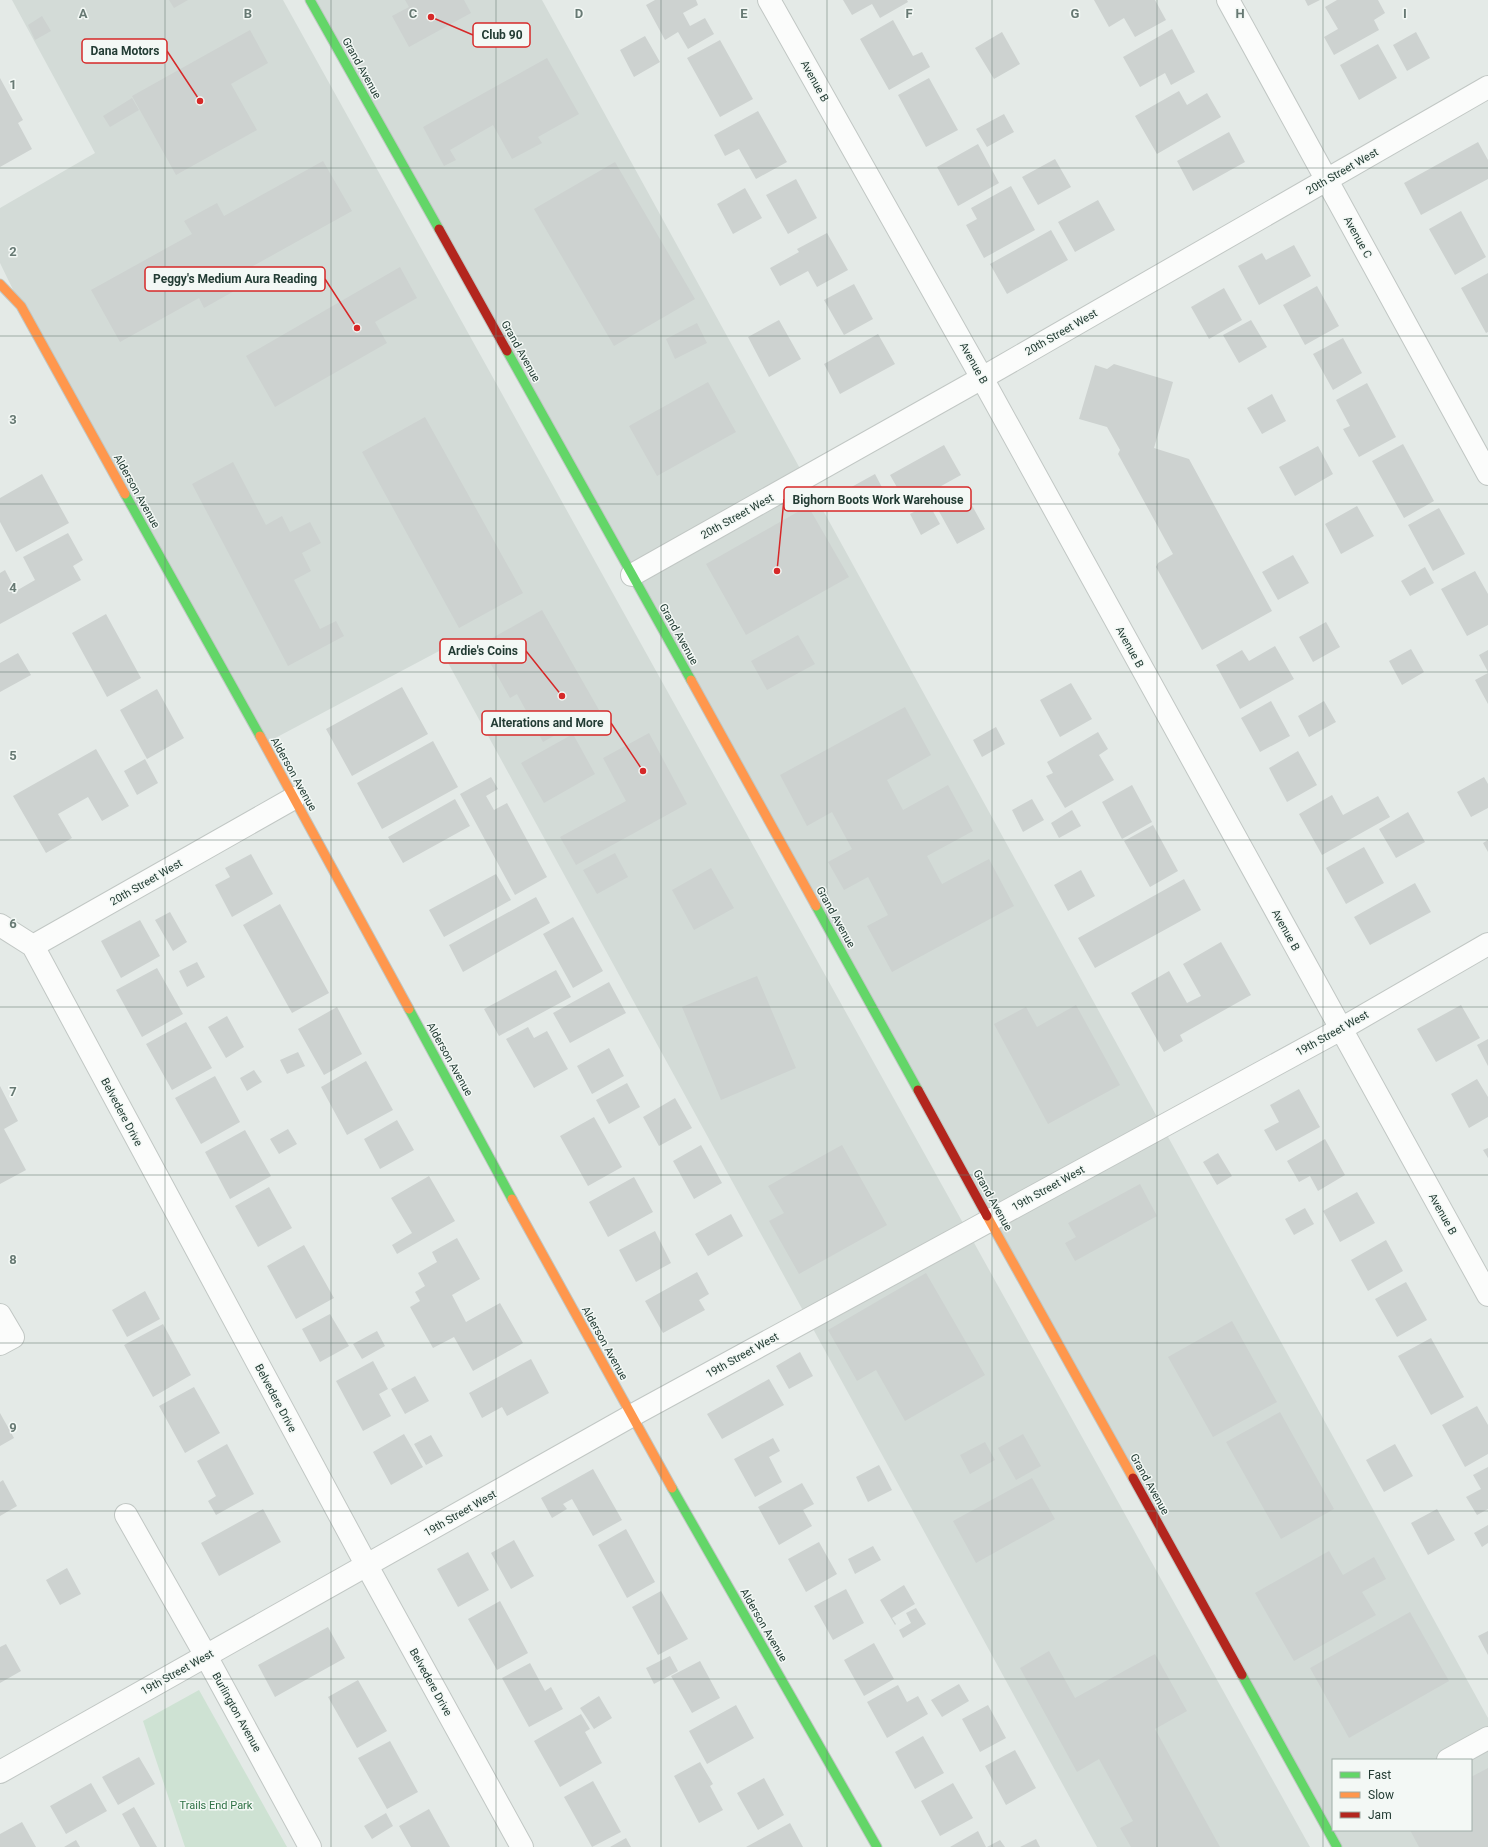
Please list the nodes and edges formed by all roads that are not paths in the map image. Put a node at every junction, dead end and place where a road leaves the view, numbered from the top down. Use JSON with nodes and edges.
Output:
{"nodes":[{"id":1,"x":310,"y":0,"type":"edge"},
{"id":2,"x":769,"y":0,"type":"edge"},
{"id":3,"x":1228,"y":0,"type":"edge"},
{"id":4,"x":1488,"y":88,"type":"edge"},
{"id":5,"x":1327,"y":179,"type":"junction"},
{"id":6,"x":0,"y":284,"type":"edge"},
{"id":7,"x":982,"y":378,"type":"junction"},
{"id":8,"x":1488,"y":474,"type":"edge"},
{"id":9,"x":632,"y":575,"type":"junction"},
{"id":10,"x":294,"y":798,"type":"junction"},
{"id":11,"x":0,"y":925,"type":"edge"},
{"id":12,"x":1488,"y":944,"type":"edge"},
{"id":13,"x":33,"y":946,"type":"junction"},
{"id":14,"x":1340,"y":1029,"type":"junction"},
{"id":15,"x":990,"y":1220,"type":"junction"},
{"id":16,"x":1488,"y":1295,"type":"edge"},
{"id":17,"x":0,"y":1315,"type":"edge"},
{"id":18,"x":6,"y":1341,"type":"edge"},
{"id":19,"x":631,"y":1416,"type":"junction"},
{"id":20,"x":126,"y":1515,"type":"dead end"},
{"id":21,"x":366,"y":1566,"type":"junction"},
{"id":22,"x":206,"y":1656,"type":"junction"},
{"id":23,"x":1488,"y":1738,"type":"edge"},
{"id":24,"x":1450,"y":1759,"type":"edge"},
{"id":25,"x":0,"y":1772,"type":"edge"},
{"id":26,"x":1330,"y":1827,"type":"edge"},
{"id":27,"x":310,"y":1847,"type":"edge"},
{"id":28,"x":522,"y":1847,"type":"edge"},
{"id":29,"x":877,"y":1847,"type":"edge"},
{"id":30,"x":1337,"y":1847,"type":"edge"}],
"edges":[{"from":1,"to":9,"type":"main road","name":"Grand Avenue"},
{"from":2,"to":7,"type":"street","name":"Avenue B"},
{"from":3,"to":5,"type":"street","name":"Avenue C"},
{"from":4,"to":5,"type":"street","name":"20th Street West"},
{"from":5,"to":7,"type":"street","name":"20th Street West"},
{"from":5,"to":8,"type":"street","name":"Avenue C"},
{"from":6,"to":10,"type":"main road","name":"Alderson Avenue"},
{"from":7,"to":9,"type":"street","name":"20th Street West"},
{"from":7,"to":14,"type":"street","name":"Avenue B"},
{"from":9,"to":15,"type":"main road","name":"Grand Avenue"},
{"from":10,"to":13,"type":"street","name":"20th Street West"},
{"from":10,"to":19,"type":"main road","name":"Alderson Avenue"},
{"from":11,"to":13,"type":"street"},
{"from":12,"to":14,"type":"street","name":"19th Street West"},
{"from":13,"to":21,"type":"street","name":"Belvedere Drive"},
{"from":14,"to":15,"type":"street","name":"19th Street West"},
{"from":14,"to":16,"type":"street","name":"Avenue B"},
{"from":15,"to":19,"type":"street","name":"19th Street West"},
{"from":15,"to":26,"type":"main road","name":"Grand Avenue"},
{"from":17,"to":18,"type":"street"},
{"from":19,"to":21,"type":"street","name":"19th Street West"},
{"from":19,"to":29,"type":"main road","name":"Alderson Avenue"},
{"from":20,"to":22,"type":"street","name":"Burlington Avenue"},
{"from":21,"to":22,"type":"street","name":"19th Street West"},
{"from":21,"to":28,"type":"street","name":"Belvedere Drive"},
{"from":22,"to":25,"type":"street","name":"19th Street West"},
{"from":22,"to":27,"type":"street","name":"Burlington Avenue"},
{"from":23,"to":24,"type":"street"},
{"from":26,"to":30,"type":"main road","name":"Grand Avenue"}]}
